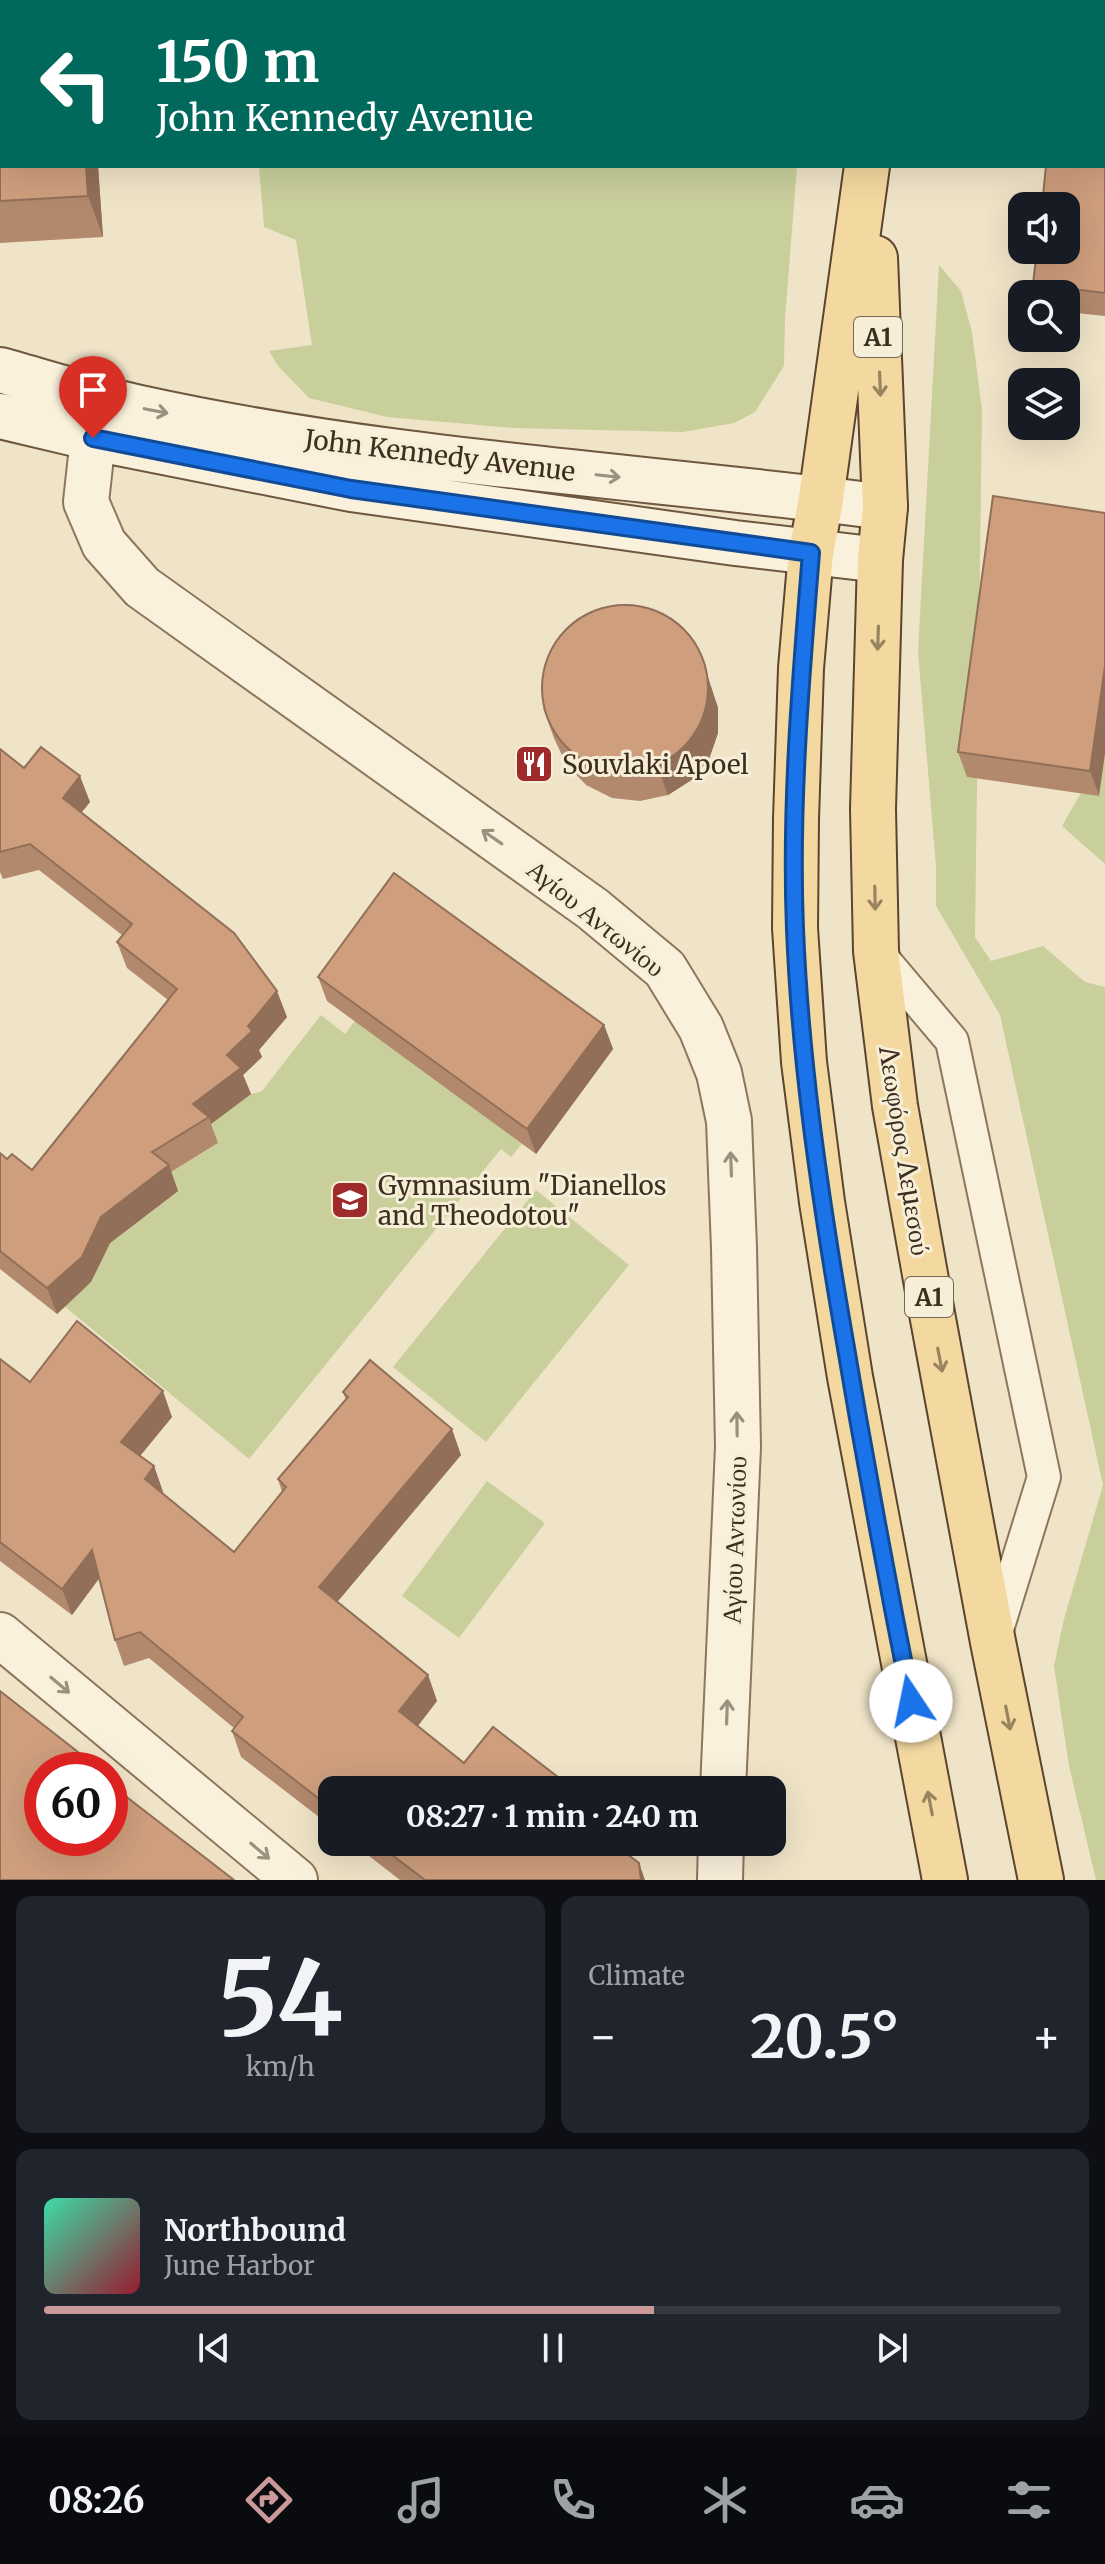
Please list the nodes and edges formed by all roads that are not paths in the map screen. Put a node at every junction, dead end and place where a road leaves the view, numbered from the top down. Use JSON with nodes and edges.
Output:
{"nodes":[{"id":1,"x":869,"y":168,"type":"edge"},
{"id":2,"x":869,"y":168,"type":"edge"},
{"id":3,"x":0,"y":370,"type":"edge"},
{"id":4,"x":0,"y":416,"type":"edge"},
{"id":5,"x":93,"y":438,"type":"junction"},
{"id":6,"x":821,"y":499,"type":"junction"},
{"id":7,"x":885,"y":507,"type":"junction"},
{"id":8,"x":811,"y":553,"type":"junction"},
{"id":9,"x":880,"y":560,"type":"junction"},
{"id":10,"x":876,"y":951,"type":"junction"},
{"id":11,"x":0,"y":1635,"type":"edge"},
{"id":12,"x":993,"y":1642,"type":"junction"},
{"id":13,"x":724,"y":1776,"type":"edge"},
{"id":14,"x":721,"y":1856,"type":"edge"},
{"id":15,"x":295,"y":1880,"type":"edge"},
{"id":16,"x":720,"y":1880,"type":"edge"},
{"id":17,"x":945,"y":1880,"type":"edge"},
{"id":18,"x":1041,"y":1880,"type":"edge"}],
"edges":[{"from":1,"to":6,"type":"main road","number":"A1"},
{"from":2,"to":7,"type":"main road","number":"A1","one_way":true},
{"from":3,"to":6,"type":"street","name":"John Kennedy Avenue","one_way":true},
{"from":4,"to":5,"type":"street","name":"John Kennedy Avenue"},
{"from":5,"to":8,"type":"street","name":"John Kennedy Avenue"},
{"from":13,"to":5,"type":"street","name":"Αγίου Αντωνίου","one_way":true},
{"from":6,"to":7,"type":"street","name":"John Kennedy Avenue"},
{"from":6,"to":8,"type":"main road","number":"A1"},
{"from":7,"to":9,"type":"main road","name":"Λεωφόρος Λεμεσού","number":"A1"},
{"from":8,"to":9,"type":"street","name":"John Kennedy Avenue"},
{"from":17,"to":8,"type":"main road","number":"A1","one_way":true},
{"from":9,"to":10,"type":"main road","name":"Λεωφόρος Λεμεσού","number":"A1","one_way":true},
{"from":10,"to":12,"type":"main road","name":"Λεωφόρος Λεμεσού","number":"A1","one_way":true},
{"from":10,"to":12,"type":"lane"},
{"from":11,"to":15,"type":"street","one_way":true},
{"from":12,"to":18,"type":"main road","name":"Λεωφόρος Λεμεσού","number":"A1","one_way":true},
{"from":14,"to":16,"type":"street"}]}
